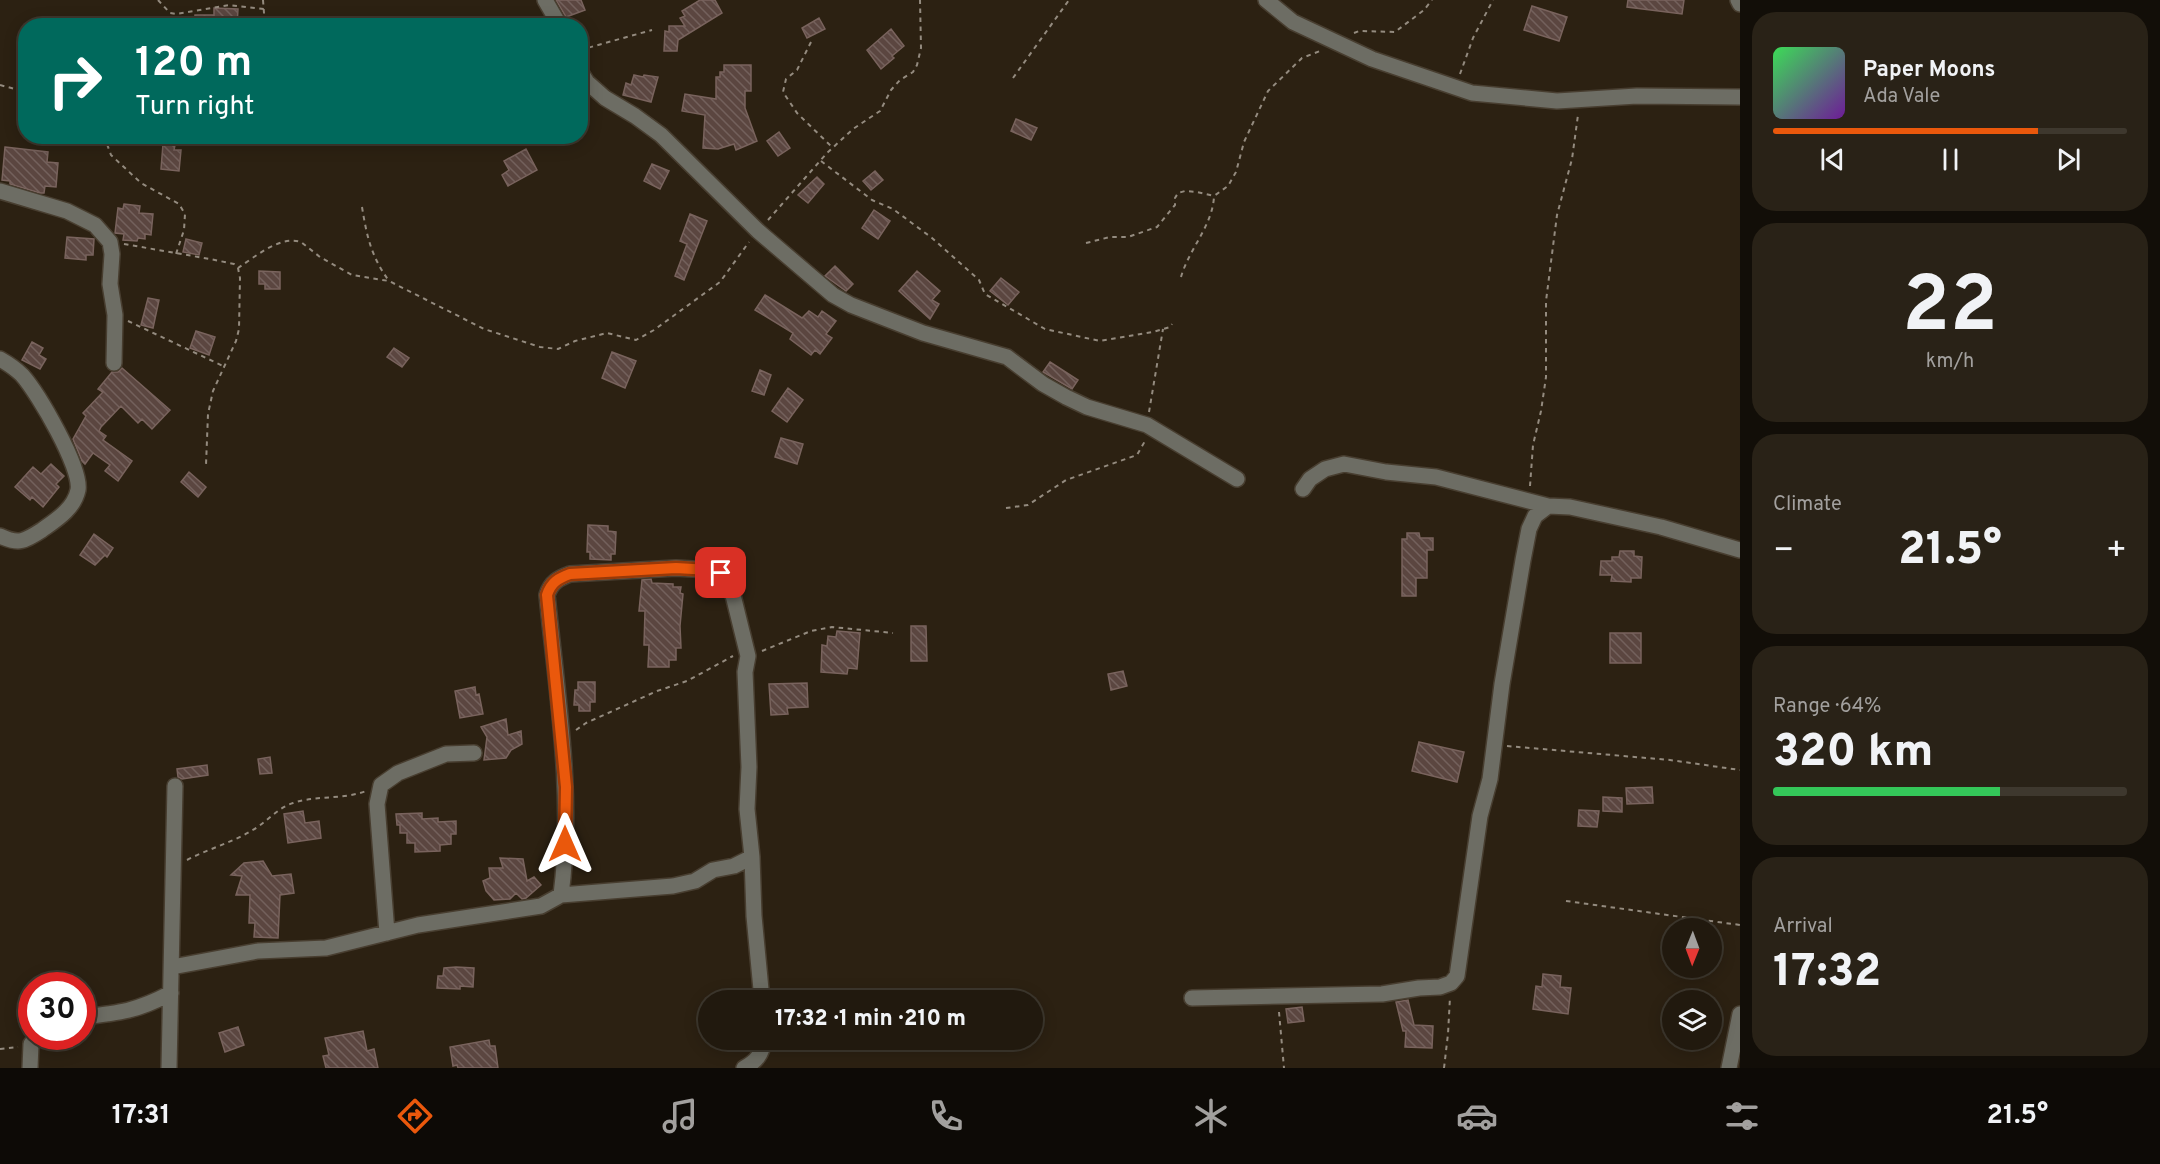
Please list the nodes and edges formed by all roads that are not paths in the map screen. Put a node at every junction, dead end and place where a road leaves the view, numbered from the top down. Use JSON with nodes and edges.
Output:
{"nodes":[{"id":1,"x":545,"y":0,"type":"edge"},
{"id":2,"x":1266,"y":0,"type":"edge"},
{"id":3,"x":1738,"y":0,"type":"edge"},
{"id":4,"x":1740,"y":4,"type":"edge"},
{"id":5,"x":555,"y":18,"type":"edge"},
{"id":6,"x":588,"y":83,"type":"edge"},
{"id":7,"x":1740,"y":97,"type":"edge"},
{"id":8,"x":0,"y":192,"type":"edge"},
{"id":9,"x":0,"y":359,"type":"edge"},
{"id":10,"x":114,"y":363,"type":"dead end"},
{"id":11,"x":1238,"y":478,"type":"dead end"},
{"id":12,"x":1303,"y":489,"type":"dead end"},
{"id":13,"x":1548,"y":506,"type":"junction"},
{"id":14,"x":0,"y":536,"type":"edge"},
{"id":15,"x":1740,"y":550,"type":"edge"},
{"id":16,"x":474,"y":753,"type":"dead end"},
{"id":17,"x":176,"y":786,"type":"dead end"},
{"id":18,"x":752,"y":857,"type":"junction"},
{"id":19,"x":734,"y":866,"type":"junction"},
{"id":20,"x":753,"y":879,"type":"junction"},
{"id":21,"x":561,"y":895,"type":"junction"},
{"id":22,"x":387,"y":933,"type":"junction"},
{"id":23,"x":172,"y":967,"type":"junction"},
{"id":24,"x":761,"y":990,"type":"edge"},
{"id":25,"x":171,"y":993,"type":"junction"},
{"id":26,"x":1192,"y":998,"type":"dead end"},
{"id":27,"x":1740,"y":1014,"type":"edge"},
{"id":28,"x":96,"y":1015,"type":"edge"},
{"id":29,"x":31,"y":1050,"type":"edge"},
{"id":30,"x":761,"y":1050,"type":"edge"},
{"id":31,"x":763,"y":1050,"type":"edge"},
{"id":32,"x":30,"y":1068,"type":"edge"},
{"id":33,"x":169,"y":1068,"type":"edge"},
{"id":34,"x":744,"y":1068,"type":"edge"},
{"id":35,"x":765,"y":1068,"type":"edge"},
{"id":36,"x":1729,"y":1068,"type":"edge"}],
"edges":[{"from":1,"to":5,"type":"street"},
{"from":2,"to":7,"type":"street"},
{"from":3,"to":4,"type":"street"},
{"from":6,"to":11,"type":"street"},
{"from":8,"to":10,"type":"street"},
{"from":9,"to":14,"type":"street"},
{"from":12,"to":13,"type":"street"},
{"from":13,"to":15,"type":"street"},
{"from":13,"to":26,"type":"street"},
{"from":16,"to":22,"type":"street"},
{"from":17,"to":23,"type":"street"},
{"from":18,"to":19,"type":"street"},
{"from":18,"to":20,"type":"street"},
{"from":18,"to":21,"type":"street"},
{"from":19,"to":20,"type":"street"},
{"from":19,"to":21,"type":"street"},
{"from":20,"to":24,"type":"street"},
{"from":21,"to":22,"type":"street"},
{"from":22,"to":23,"type":"street"},
{"from":23,"to":25,"type":"street"},
{"from":25,"to":28,"type":"street"},
{"from":25,"to":33,"type":"street"},
{"from":27,"to":36,"type":"street"},
{"from":29,"to":32,"type":"street"},
{"from":30,"to":34,"type":"street"},
{"from":31,"to":35,"type":"street"}]}
